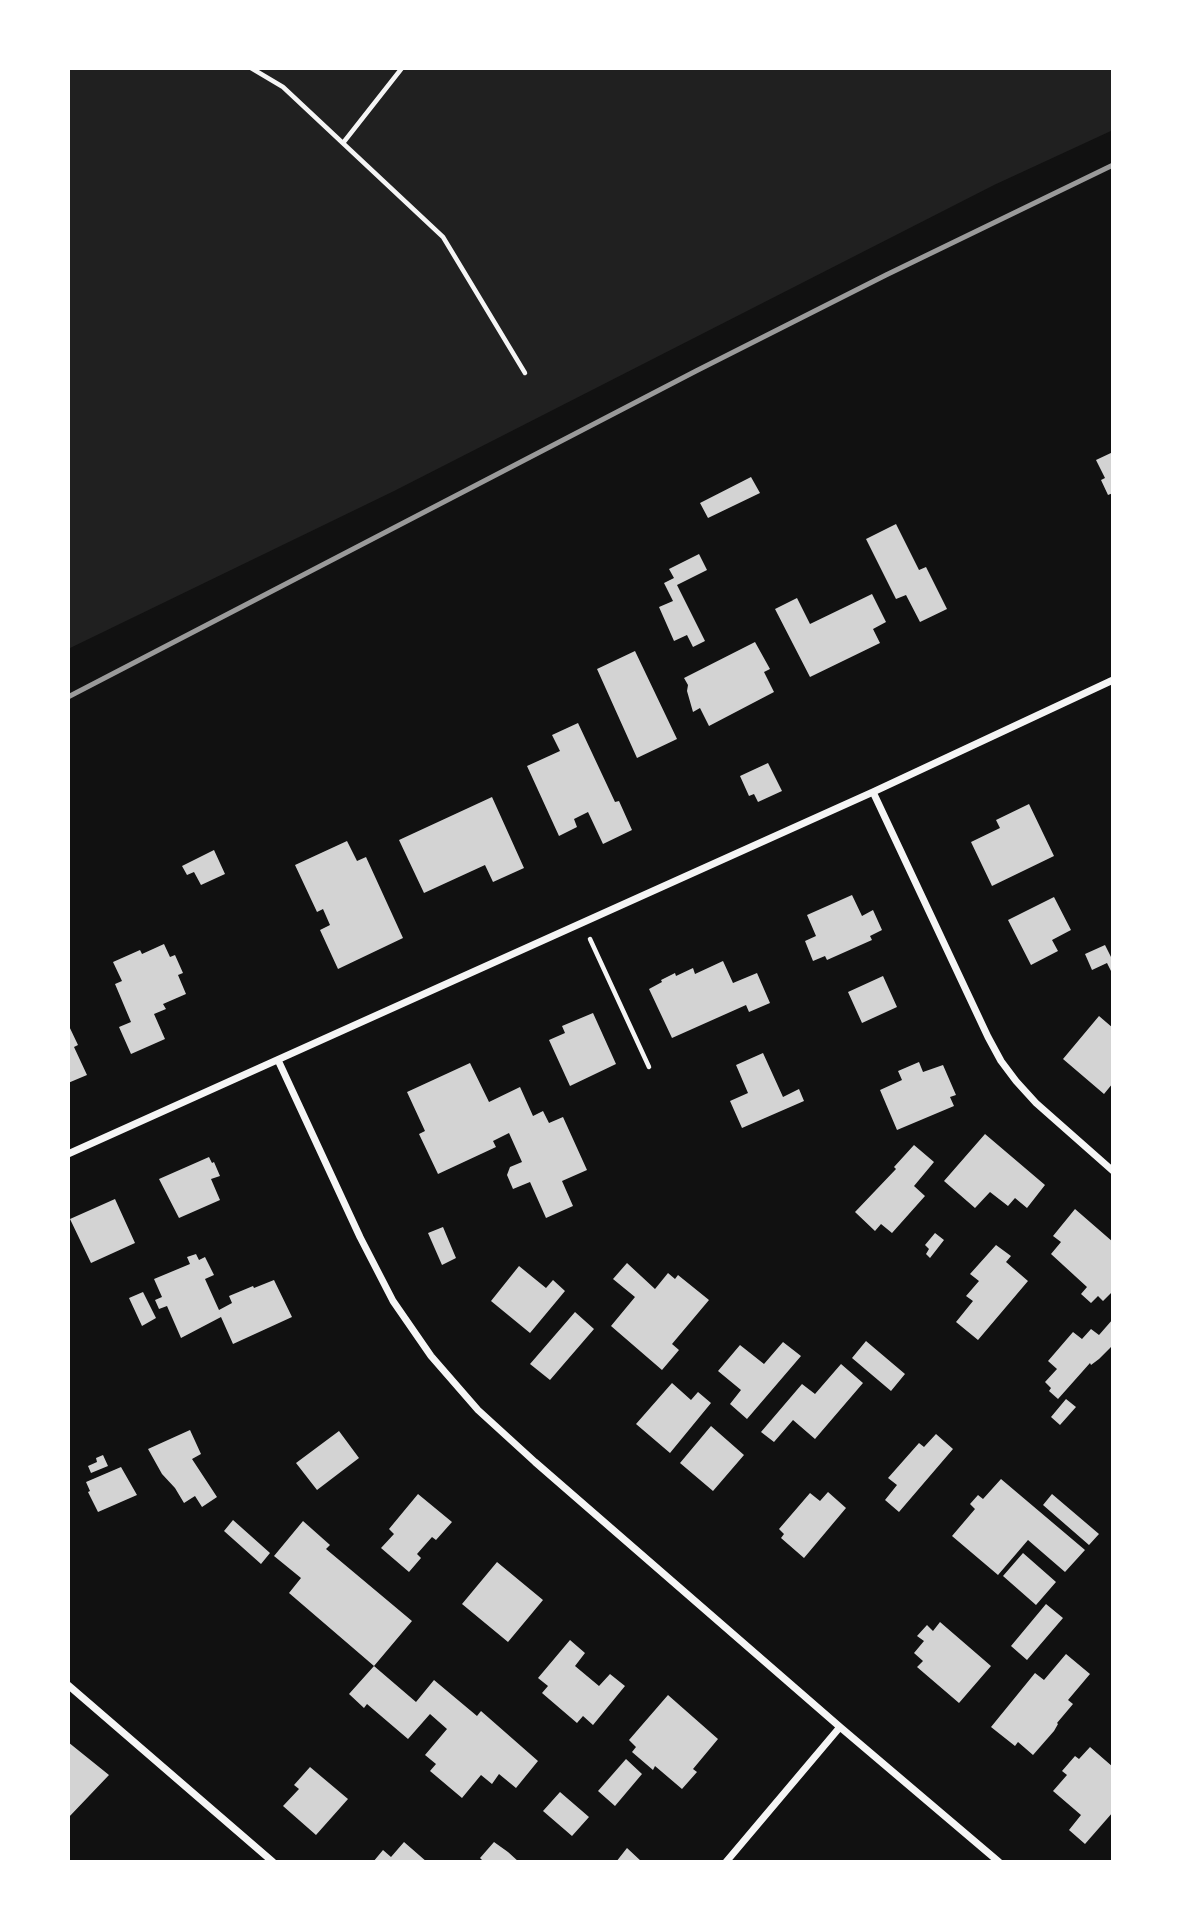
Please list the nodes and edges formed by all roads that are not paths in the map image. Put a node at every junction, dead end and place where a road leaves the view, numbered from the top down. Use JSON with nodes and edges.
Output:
{"nodes":[{"id":1,"x":1113,"y":680,"type":"edge"},
{"id":2,"x":873,"y":792,"type":"junction"},
{"id":3,"x":278,"y":1060,"type":"junction"},
{"id":4,"x":68,"y":1154,"type":"edge"},
{"id":5,"x":1113,"y":1171,"type":"edge"},
{"id":6,"x":68,"y":1685,"type":"edge"},
{"id":7,"x":840,"y":1727,"type":"junction"},
{"id":8,"x":273,"y":1862,"type":"edge"},
{"id":9,"x":726,"y":1862,"type":"edge"},
{"id":10,"x":999,"y":1862,"type":"edge"}],
"edges":[{"from":1,"to":2,"type":"street"},
{"from":2,"to":3,"type":"street"},
{"from":2,"to":5,"type":"street"},
{"from":3,"to":4,"type":"street"},
{"from":3,"to":7,"type":"street"},
{"from":6,"to":8,"type":"street"},
{"from":7,"to":9,"type":"street"},
{"from":7,"to":10,"type":"street"}]}
